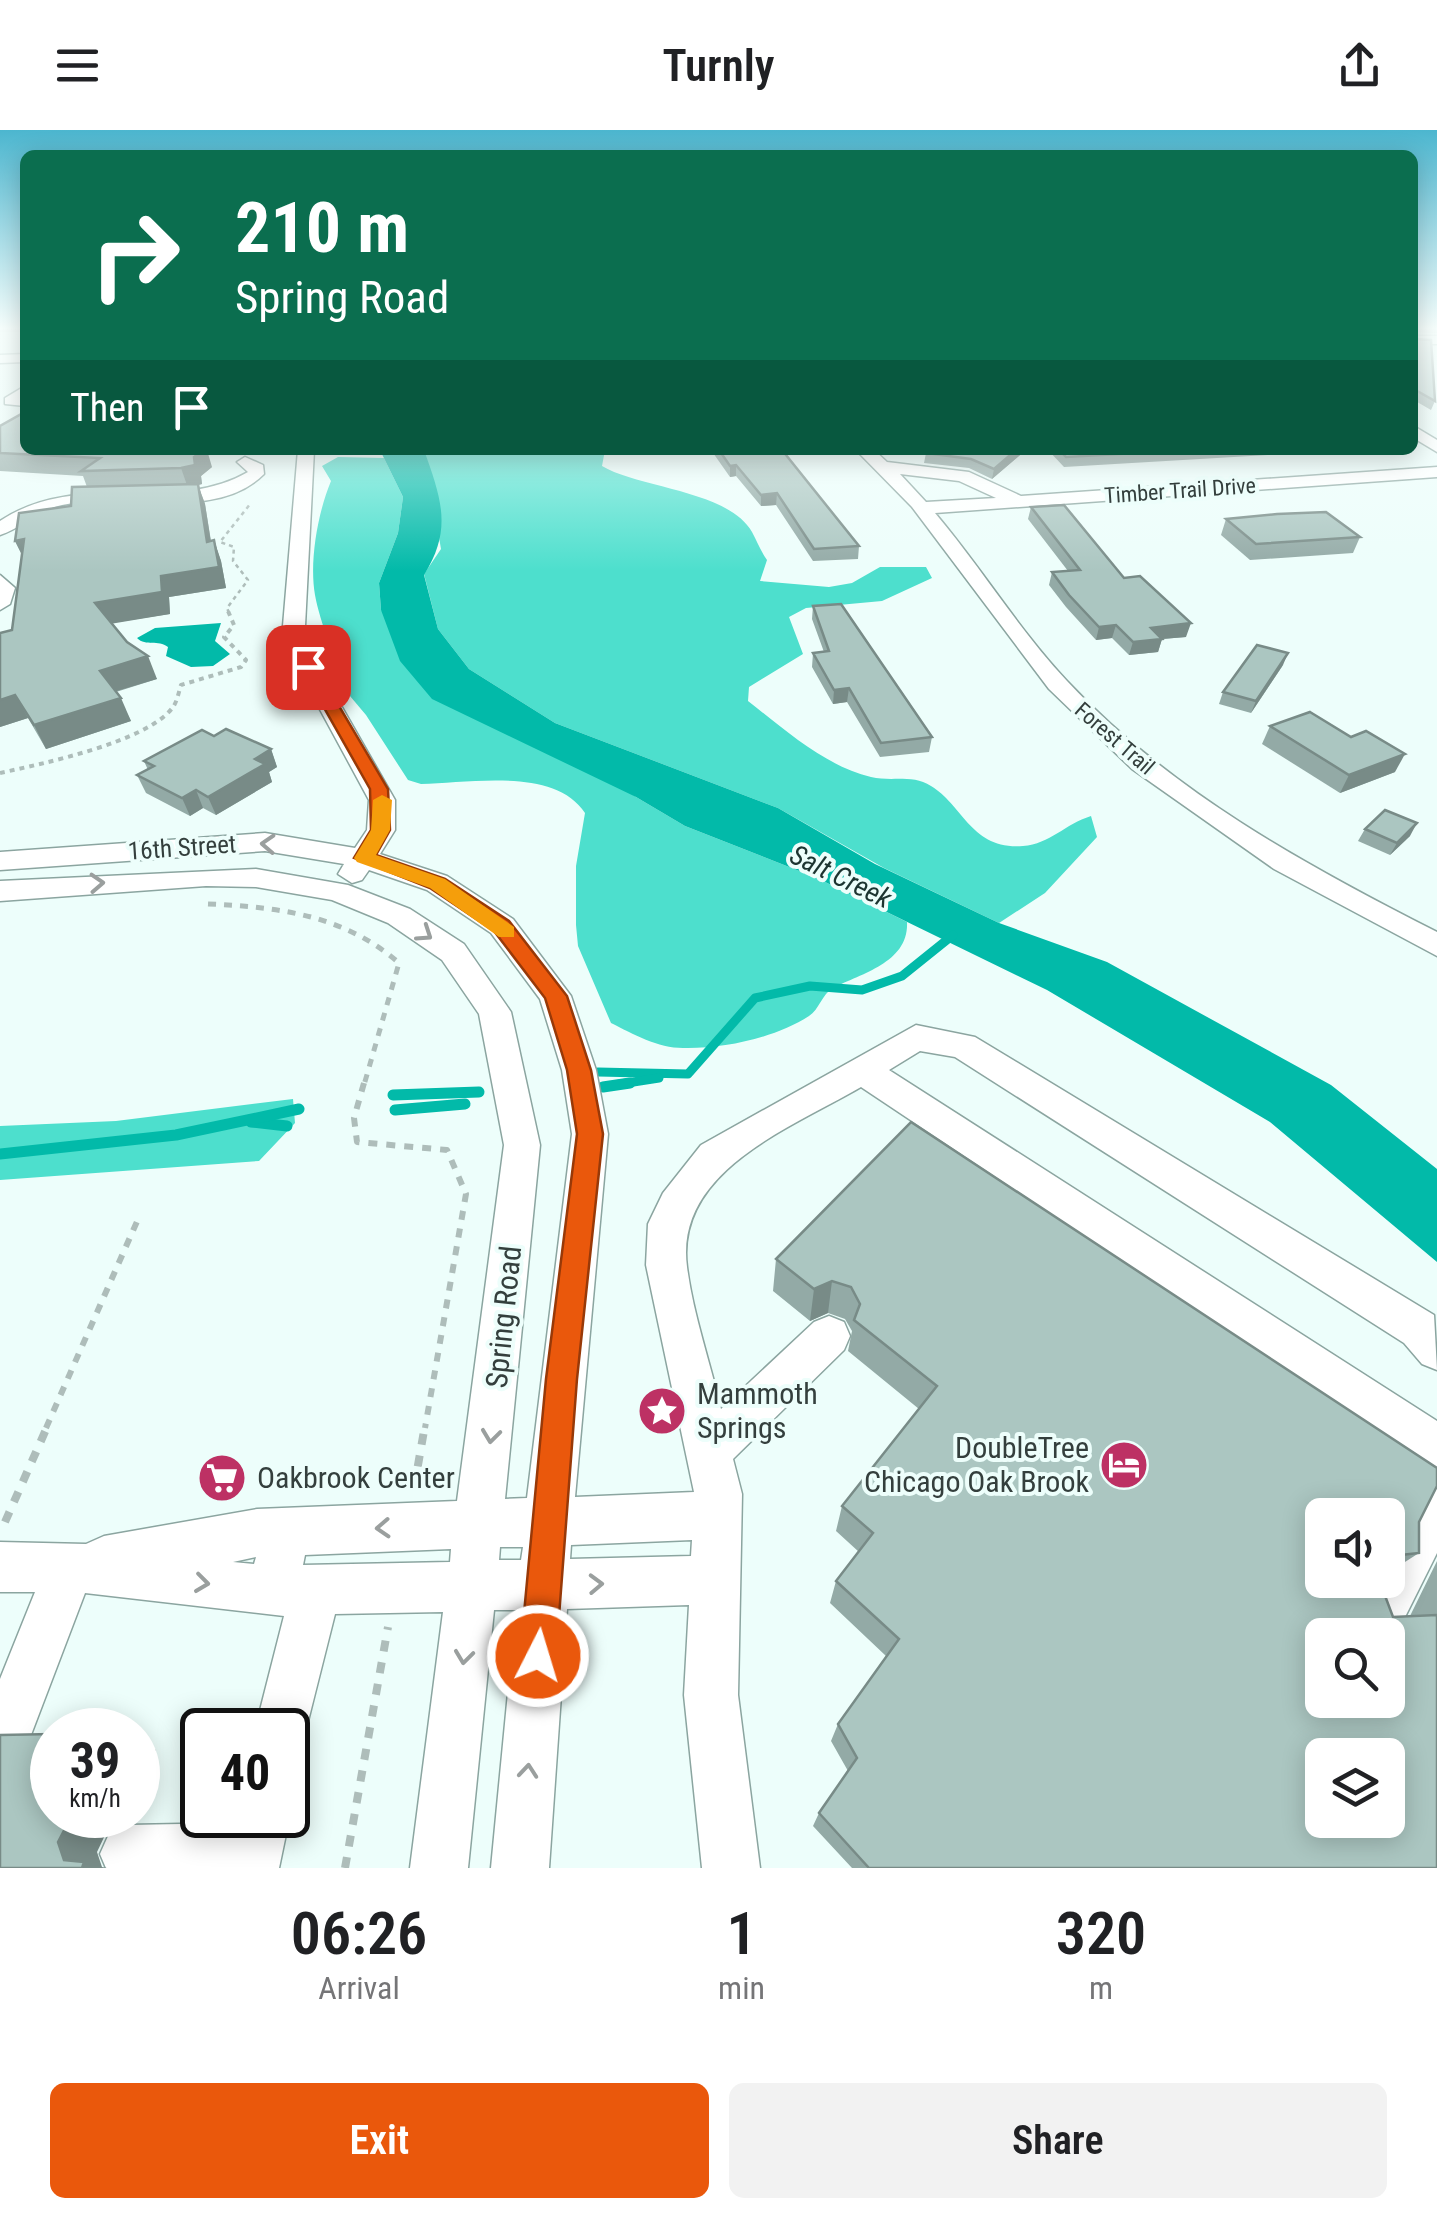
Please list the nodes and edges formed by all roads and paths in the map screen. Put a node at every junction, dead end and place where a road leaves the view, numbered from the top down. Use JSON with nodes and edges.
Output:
{"nodes":[{"id":1,"x":306,"y":455,"type":"edge"},
{"id":2,"x":873,"y":458,"type":"edge"},
{"id":3,"x":246,"y":462,"type":"dead end"},
{"id":4,"x":1437,"y":472,"type":"edge"},
{"id":5,"x":251,"y":496,"type":"dead end"},
{"id":6,"x":1018,"y":501,"type":"junction"},
{"id":7,"x":923,"y":508,"type":"junction"},
{"id":8,"x":0,"y":528,"type":"edge"},
{"id":9,"x":0,"y":581,"type":"edge"},
{"id":10,"x":0,"y":604,"type":"edge"},
{"id":11,"x":0,"y":773,"type":"edge"},
{"id":12,"x":364,"y":858,"type":"junction"},
{"id":13,"x":0,"y":861,"type":"edge"},
{"id":14,"x":0,"y":891,"type":"edge"},
{"id":15,"x":338,"y":892,"type":"junction"},
{"id":16,"x":194,"y":903,"type":"dead end"},
{"id":17,"x":1437,"y":945,"type":"edge"},
{"id":18,"x":862,"y":1070,"type":"junction"},
{"id":19,"x":139,"y":1217,"type":"dead end"},
{"id":20,"x":829,"y":1336,"type":"dead end"},
{"id":21,"x":1437,"y":1350,"type":"edge"},
{"id":22,"x":1437,"y":1448,"type":"edge"},
{"id":23,"x":708,"y":1452,"type":"junction"},
{"id":24,"x":1437,"y":1503,"type":"edge"},
{"id":25,"x":717,"y":1516,"type":"junction"},
{"id":26,"x":548,"y":1524,"type":"junction"},
{"id":27,"x":480,"y":1526,"type":"junction"},
{"id":28,"x":407,"y":1527,"type":"junction"},
{"id":29,"x":287,"y":1532,"type":"junction"},
{"id":30,"x":2,"y":1544,"type":"edge"},
{"id":31,"x":70,"y":1566,"type":"junction"},
{"id":32,"x":715,"y":1580,"type":"junction"},
{"id":33,"x":544,"y":1586,"type":"junction"},
{"id":34,"x":472,"y":1587,"type":"junction"},
{"id":35,"x":394,"y":1590,"type":"junction"},
{"id":36,"x":293,"y":1591,"type":"junction"},
{"id":37,"x":1378,"y":1617,"type":"edge"},
{"id":38,"x":284,"y":1708,"type":"edge"},
{"id":39,"x":7,"y":1729,"type":"dead end"},
{"id":40,"x":255,"y":1845,"type":"edge"},
{"id":41,"x":129,"y":1854,"type":"dead end"},
{"id":42,"x":345,"y":1868,"type":"edge"},
{"id":43,"x":439,"y":1868,"type":"edge"},
{"id":44,"x":520,"y":1868,"type":"edge"},
{"id":45,"x":731,"y":1868,"type":"edge"}],
"edges":[{"from":1,"to":12,"type":"street"},
{"from":2,"to":6,"type":"street"},
{"from":2,"to":7,"type":"street","name":"Forest Trail"},
{"from":3,"to":8,"type":"street"},
{"from":4,"to":6,"type":"street","name":"Timber Trail Drive"},
{"from":5,"to":11,"type":"path"},
{"from":6,"to":7,"type":"street","name":"Timber Trail Drive"},
{"from":7,"to":17,"type":"street","name":"Forest Trail"},
{"from":9,"to":10,"type":"street"},
{"from":12,"to":13,"type":"street","name":"16th Street","one_way":true},
{"from":12,"to":15,"type":"street"},
{"from":12,"to":26,"type":"street"},
{"from":14,"to":15,"type":"street","name":"16th Street","one_way":true},
{"from":15,"to":27,"type":"street","name":"Spring Road","one_way":true},
{"from":16,"to":28,"type":"path"},
{"from":18,"to":21,"type":"street"},
{"from":18,"to":22,"type":"street"},
{"from":18,"to":23,"type":"street"},
{"from":19,"to":30,"type":"path"},
{"from":20,"to":23,"type":"street"},
{"from":23,"to":25,"type":"street"},
{"from":24,"to":37,"type":"street"},
{"from":25,"to":26,"type":"street"},
{"from":25,"to":32,"type":"street"},
{"from":26,"to":27,"type":"street"},
{"from":26,"to":33,"type":"street"},
{"from":27,"to":28,"type":"street"},
{"from":27,"to":34,"type":"street","name":"Spring Road"},
{"from":28,"to":29,"type":"street","one_way":true},
{"from":29,"to":31,"type":"street"},
{"from":29,"to":36,"type":"street"},
{"from":30,"to":31,"type":"street"},
{"from":31,"to":36,"type":"street","one_way":true},
{"from":31,"to":39,"type":"street"},
{"from":33,"to":32,"type":"street","one_way":true},
{"from":32,"to":45,"type":"street"},
{"from":33,"to":34,"type":"street"},
{"from":44,"to":33,"type":"street","one_way":true},
{"from":34,"to":35,"type":"street"},
{"from":34,"to":43,"type":"street","name":"Spring Road","one_way":true},
{"from":35,"to":36,"type":"street"},
{"from":35,"to":42,"type":"path"},
{"from":36,"to":38,"type":"street"},
{"from":40,"to":41,"type":"street"}]}
